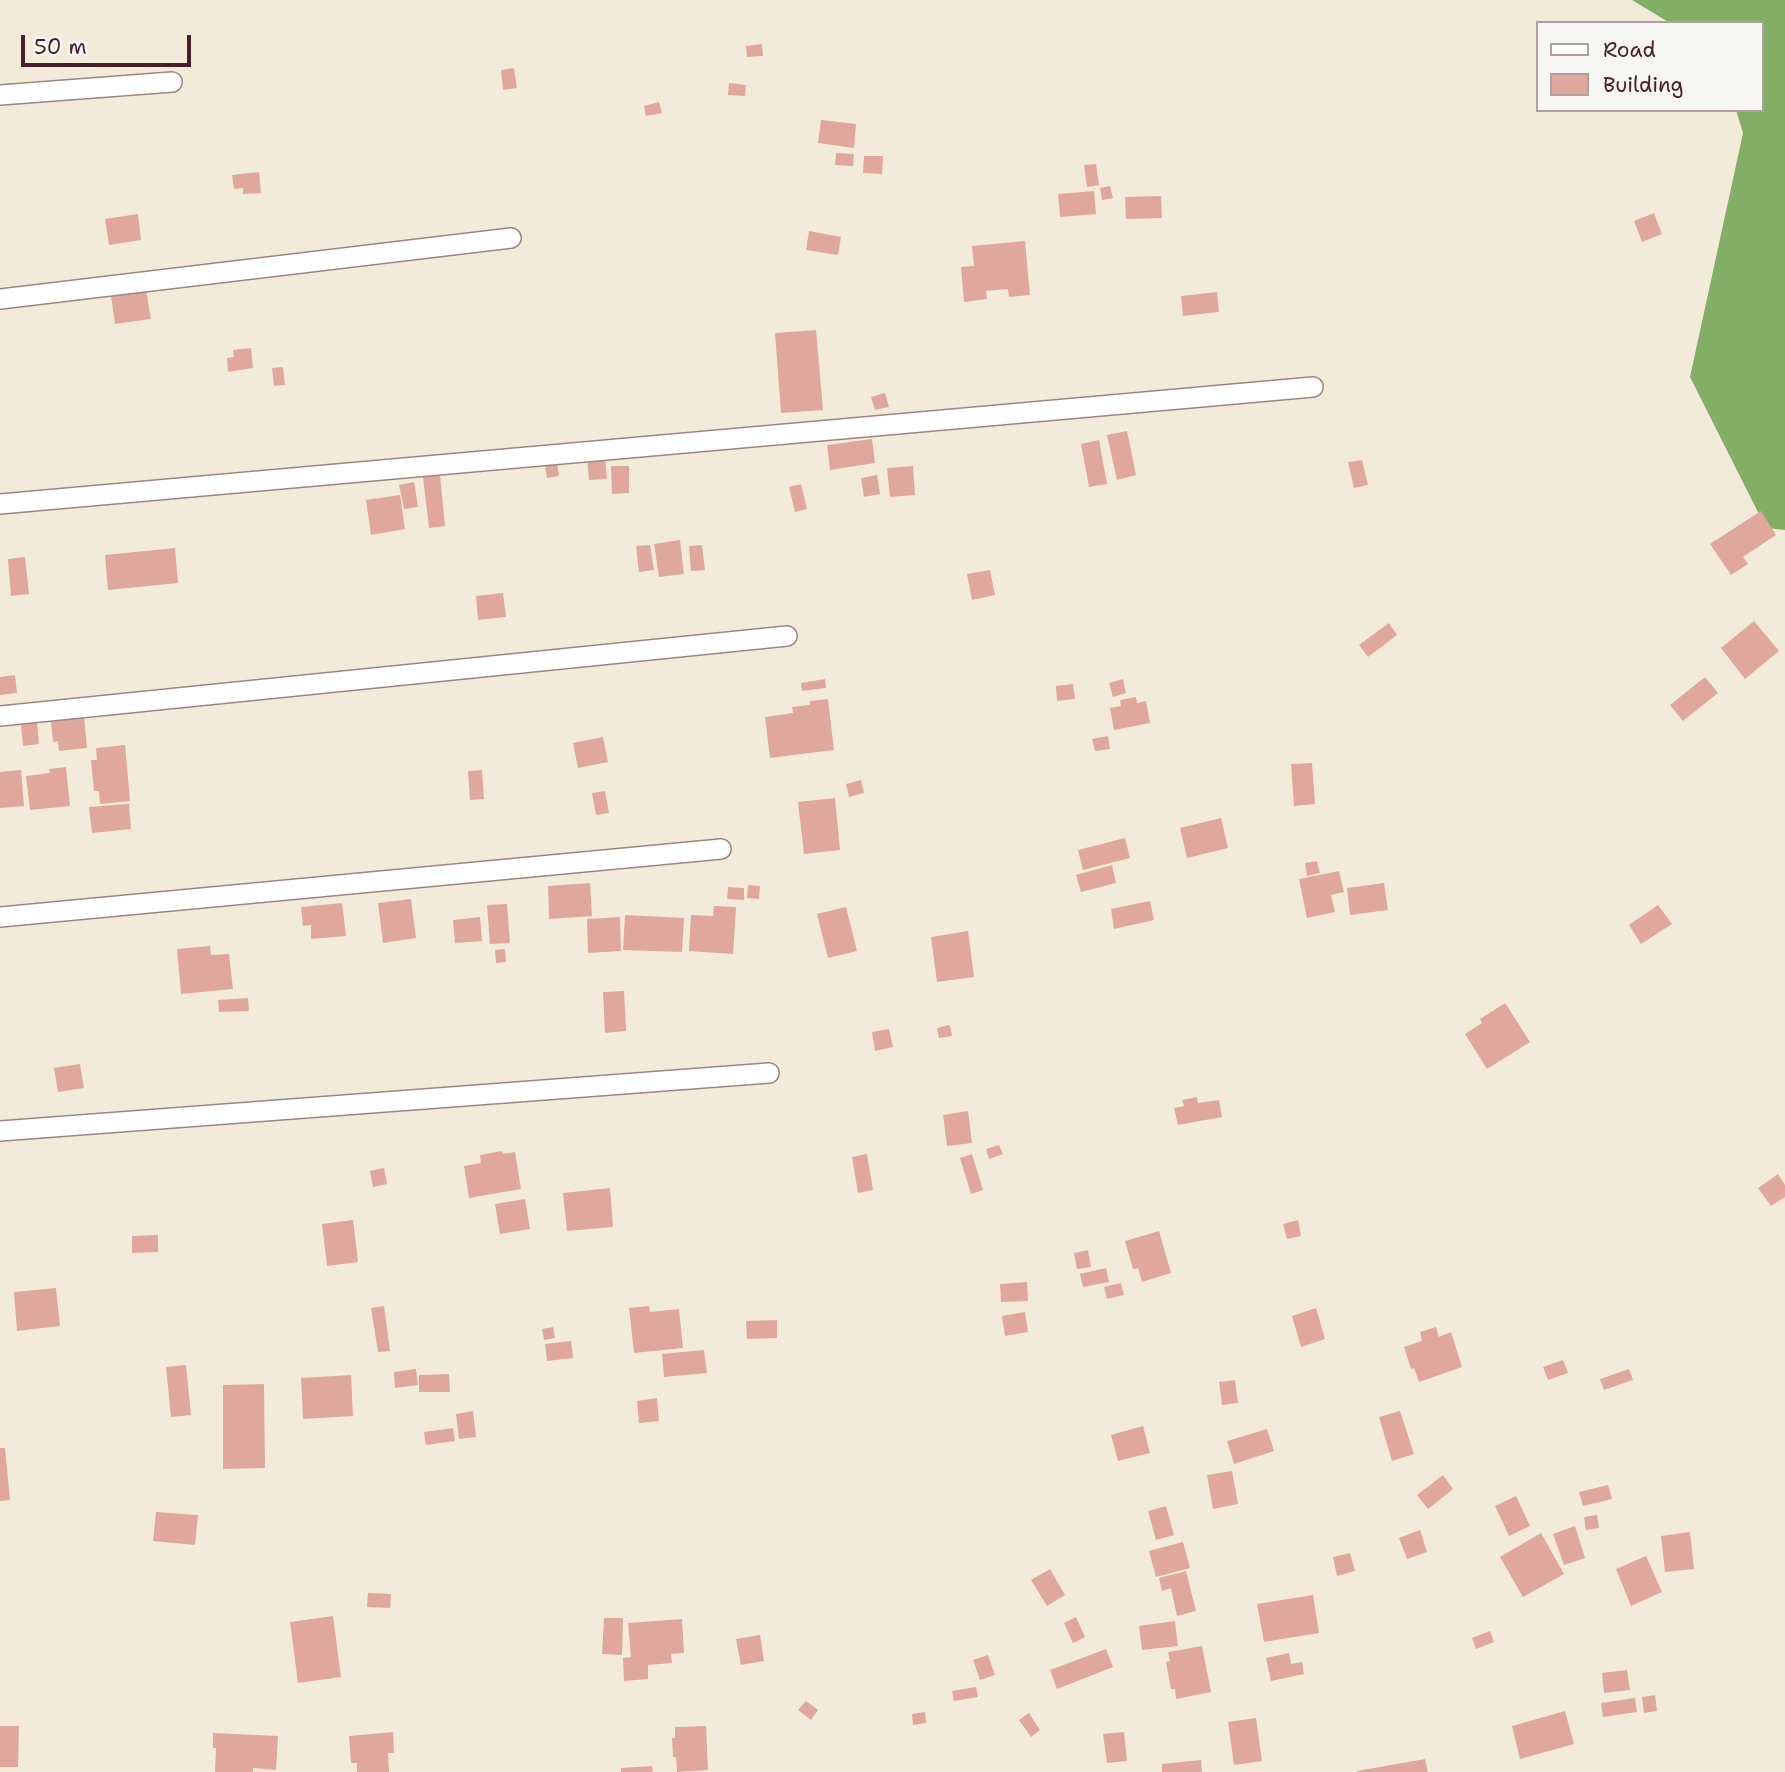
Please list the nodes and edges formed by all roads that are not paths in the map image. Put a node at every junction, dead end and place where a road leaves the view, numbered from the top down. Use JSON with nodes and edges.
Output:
{"nodes":[{"id":1,"x":172,"y":82,"type":"dead end"},
{"id":2,"x":0,"y":95,"type":"edge"},
{"id":3,"x":511,"y":239,"type":"dead end"},
{"id":4,"x":0,"y":299,"type":"edge"},
{"id":5,"x":1313,"y":387,"type":"dead end"},
{"id":6,"x":0,"y":504,"type":"edge"},
{"id":7,"x":787,"y":636,"type":"dead end"},
{"id":8,"x":0,"y":716,"type":"edge"},
{"id":9,"x":721,"y":849,"type":"dead end"},
{"id":10,"x":0,"y":917,"type":"edge"},
{"id":11,"x":769,"y":1073,"type":"dead end"},
{"id":12,"x":0,"y":1131,"type":"edge"}],
"edges":[{"from":1,"to":2,"type":"street"},
{"from":3,"to":4,"type":"street"},
{"from":5,"to":6,"type":"street"},
{"from":7,"to":8,"type":"street"},
{"from":9,"to":10,"type":"street"},
{"from":11,"to":12,"type":"street"}]}
